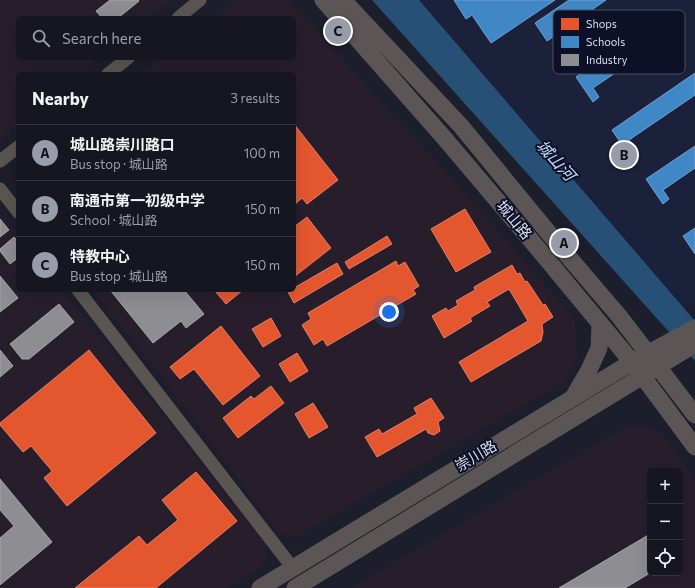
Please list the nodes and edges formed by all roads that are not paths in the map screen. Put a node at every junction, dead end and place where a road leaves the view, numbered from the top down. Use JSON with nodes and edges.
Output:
{"nodes":[{"id":1,"x":200,"y":0,"type":"edge"},
{"id":2,"x":323,"y":0,"type":"edge"},
{"id":3,"x":343,"y":0,"type":"edge"},
{"id":4,"x":180,"y":16,"type":"edge"},
{"id":5,"x":126,"y":60,"type":"edge"},
{"id":6,"x":110,"y":72,"type":"edge"},
{"id":7,"x":16,"y":149,"type":"edge"},
{"id":8,"x":0,"y":161,"type":"edge"},
{"id":9,"x":0,"y":189,"type":"edge"},
{"id":10,"x":16,"y":209,"type":"edge"},
{"id":11,"x":80,"y":292,"type":"edge"},
{"id":12,"x":600,"y":324,"type":"junction"},
{"id":13,"x":695,"y":328,"type":"edge"},
{"id":14,"x":695,"y":344,"type":"edge"},
{"id":15,"x":660,"y":356,"type":"junction"},
{"id":16,"x":632,"y":362,"type":"junction"},
{"id":17,"x":643,"y":376,"type":"junction"},
{"id":18,"x":573,"y":398,"type":"junction"},
{"id":19,"x":695,"y":415,"type":"edge"},
{"id":20,"x":695,"y":447,"type":"edge"},
{"id":21,"x":292,"y":567,"type":"junction"},
{"id":22,"x":260,"y":588,"type":"edge"},
{"id":23,"x":295,"y":588,"type":"edge"}],
"edges":[{"from":1,"to":4,"type":"street"},
{"from":2,"to":12,"type":"main road","name":"城山路"},
{"from":3,"to":15,"type":"main road","name":"城山路"},
{"from":5,"to":6,"type":"street"},
{"from":7,"to":8,"type":"street"},
{"from":9,"to":10,"type":"street"},
{"from":11,"to":21,"type":"street"},
{"from":12,"to":16,"type":"main road","name":"城山路"},
{"from":12,"to":18,"type":"main road"},
{"from":13,"to":15,"type":"main road","name":"崇川路"},
{"from":14,"to":15,"type":"main road","name":"崇川路"},
{"from":15,"to":16,"type":"main road","name":"崇川路"},
{"from":15,"to":17,"type":"main road","name":"崇川路"},
{"from":15,"to":19,"type":"main road","name":"城山路"},
{"from":16,"to":17,"type":"main road","name":"城山路"},
{"from":16,"to":18,"type":"main road","name":"崇川路"},
{"from":17,"to":20,"type":"main road","name":"城山路"},
{"from":17,"to":23,"type":"main road","name":"崇川路"},
{"from":18,"to":21,"type":"main road","name":"崇川路"},
{"from":21,"to":22,"type":"main road","name":"崇川路"}]}
